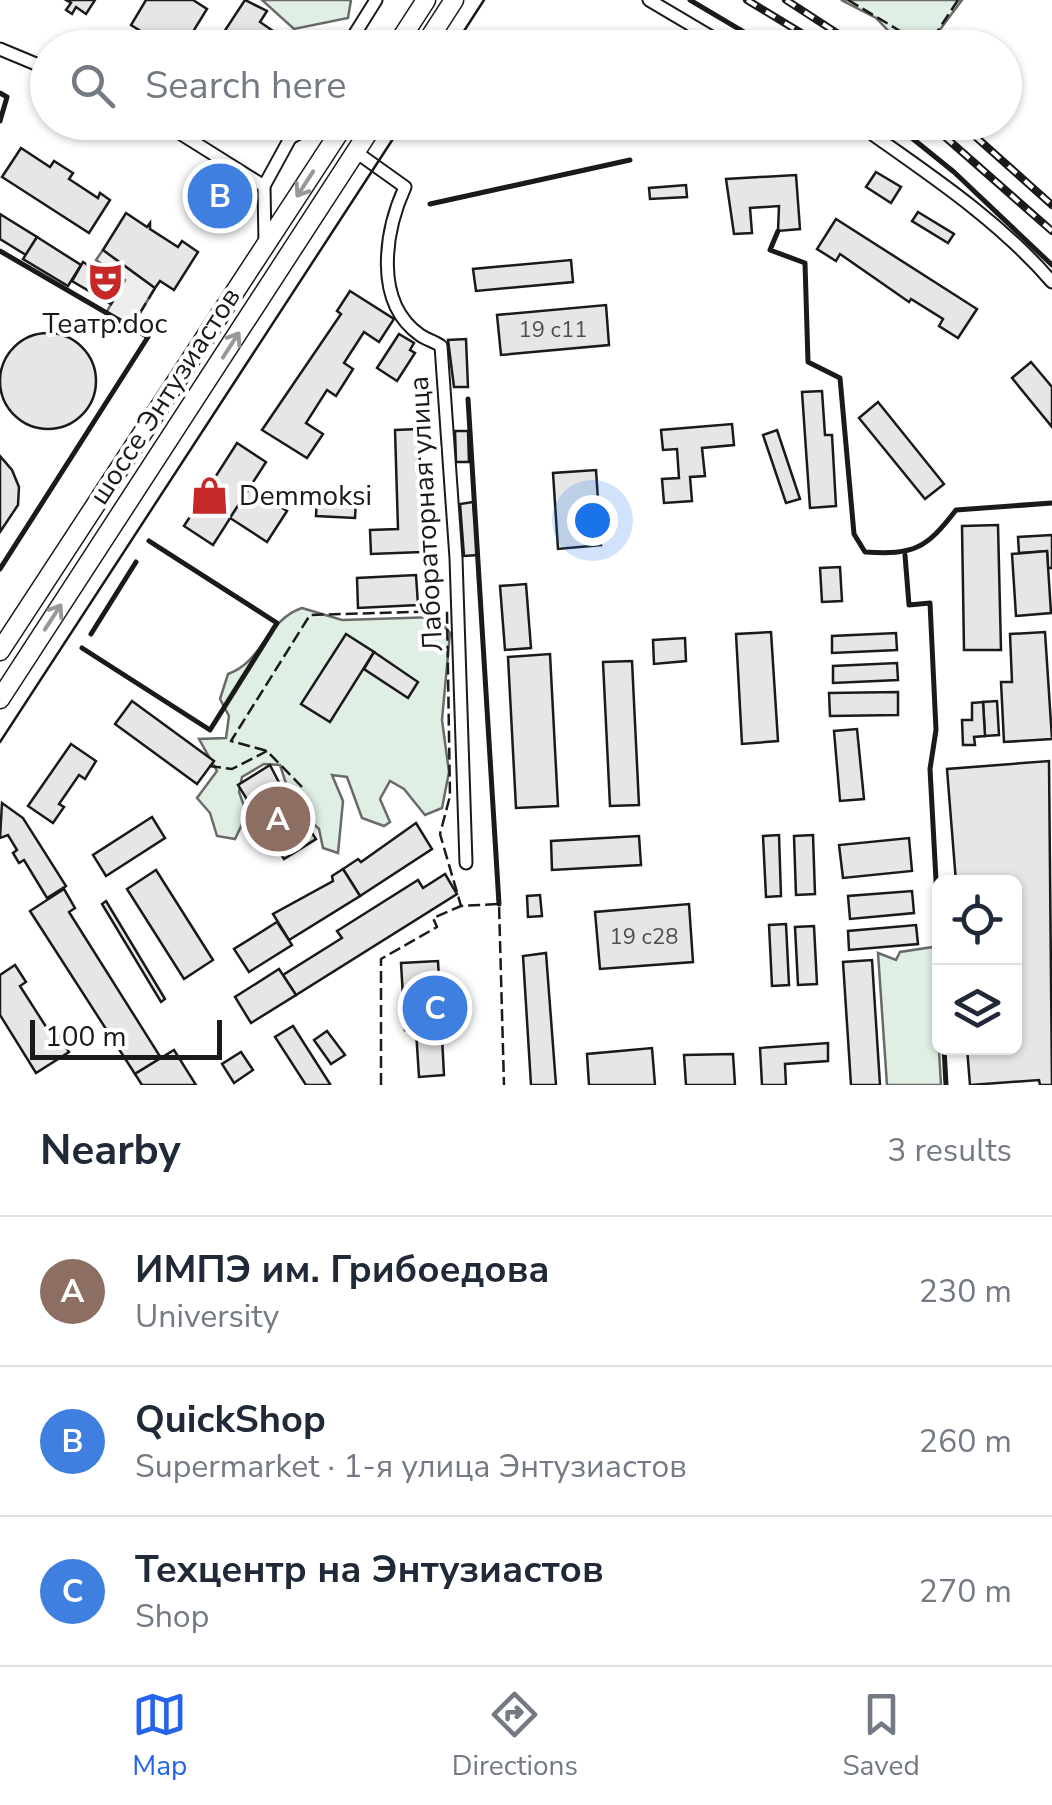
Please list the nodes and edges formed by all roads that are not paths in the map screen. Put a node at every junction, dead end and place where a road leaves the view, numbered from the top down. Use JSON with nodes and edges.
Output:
{"nodes":[{"id":1,"x":376,"y":0,"type":"edge"},
{"id":2,"x":426,"y":0,"type":"edge"},
{"id":3,"x":454,"y":0,"type":"edge"},
{"id":4,"x":648,"y":0,"type":"edge"},
{"id":5,"x":357,"y":30,"type":"edge"},
{"id":6,"x":407,"y":30,"type":"edge"},
{"id":7,"x":435,"y":30,"type":"edge"},
{"id":8,"x":699,"y":30,"type":"edge"},
{"id":9,"x":0,"y":49,"type":"edge"},
{"id":10,"x":30,"y":62,"type":"edge"},
{"id":11,"x":191,"y":140,"type":"edge"},
{"id":12,"x":288,"y":140,"type":"edge"},
{"id":13,"x":334,"y":140,"type":"edge"},
{"id":14,"x":364,"y":140,"type":"edge"},
{"id":15,"x":881,"y":140,"type":"edge"},
{"id":16,"x":356,"y":152,"type":"junction"},
{"id":17,"x":264,"y":186,"type":"junction"},
{"id":18,"x":265,"y":246,"type":"junction"},
{"id":19,"x":1052,"y":282,"type":"edge"},
{"id":20,"x":0,"y":651,"type":"edge"},
{"id":21,"x":0,"y":698,"type":"edge"},
{"id":22,"x":466,"y":863,"type":"dead end"}],
"edges":[{"from":1,"to":5,"type":"street"},
{"from":2,"to":6,"type":"main road"},
{"from":3,"to":7,"type":"main road"},
{"from":4,"to":8,"type":"street"},
{"from":9,"to":10,"type":"street"},
{"from":11,"to":17,"type":"street"},
{"from":12,"to":17,"type":"street"},
{"from":13,"to":18,"type":"main road","name":"шоссе Энтузиастов","one_way":true},
{"from":14,"to":16,"type":"main road","name":"шоссе Энтузиастов"},
{"from":15,"to":19,"type":"street"},
{"from":21,"to":16,"type":"main road","name":"шоссе Энтузиастов","one_way":true},
{"from":16,"to":22,"type":"street","name":"Лабораторная улица"},
{"from":17,"to":18,"type":"street"},
{"from":18,"to":20,"type":"main road","name":"шоссе Энтузиастов"}]}
